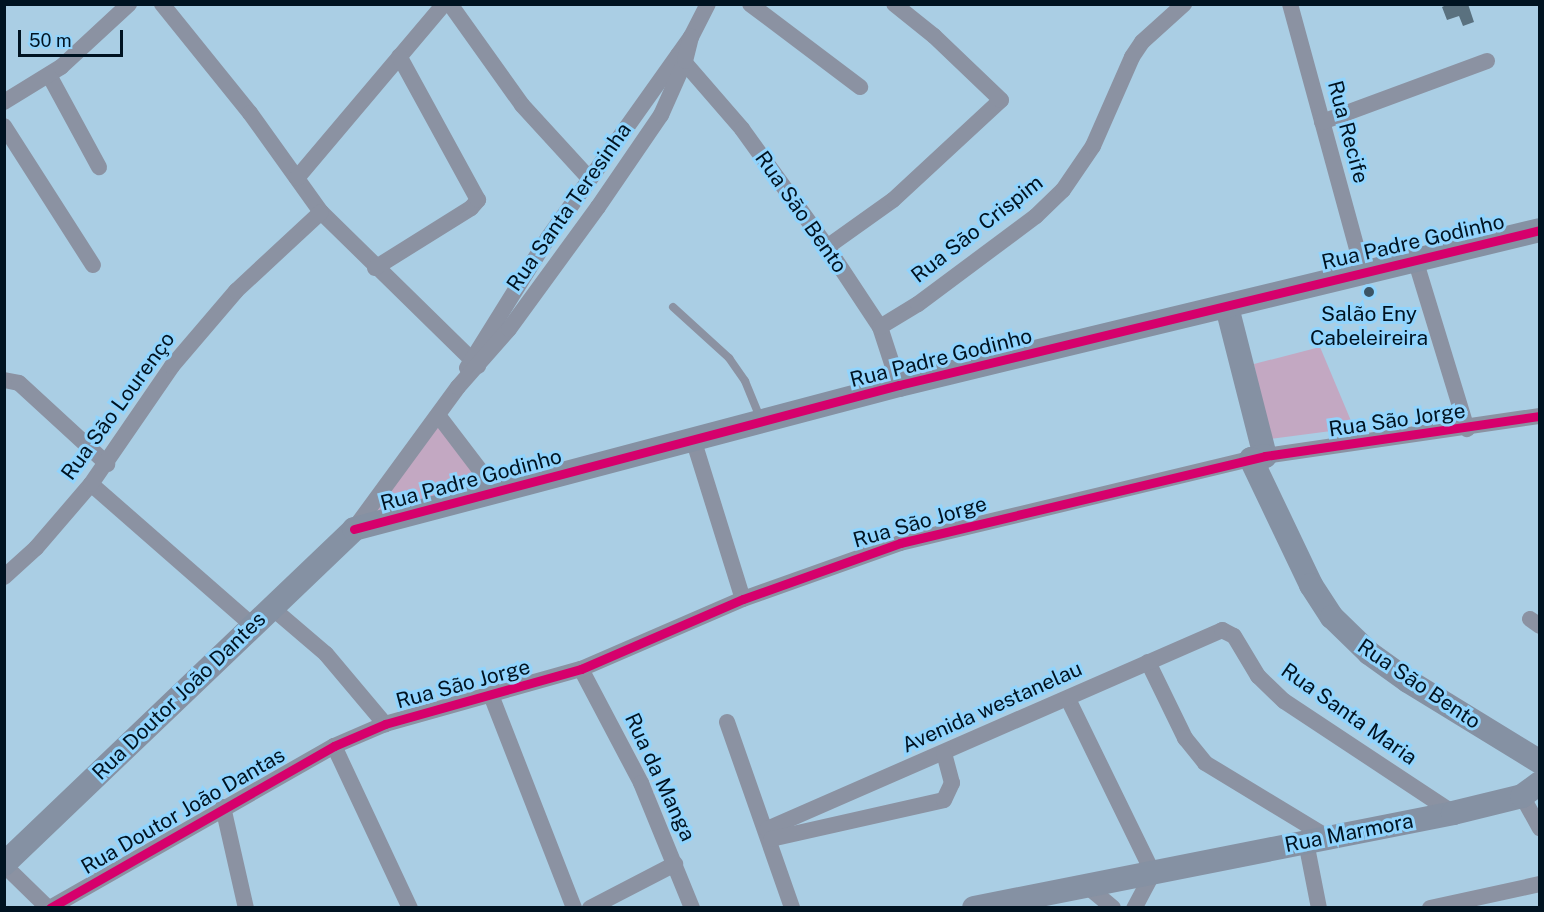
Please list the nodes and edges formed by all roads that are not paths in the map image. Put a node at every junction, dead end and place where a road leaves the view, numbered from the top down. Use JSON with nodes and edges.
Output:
{"nodes":[{"id":1,"x":129,"y":4,"type":"edge"},
{"id":2,"x":162,"y":4,"type":"edge"},
{"id":3,"x":450,"y":4,"type":"edge"},
{"id":4,"x":708,"y":4,"type":"edge"},
{"id":5,"x":750,"y":4,"type":"edge"},
{"id":6,"x":894,"y":4,"type":"edge"},
{"id":7,"x":1184,"y":4,"type":"edge"},
{"id":8,"x":1290,"y":4,"type":"edge"},
{"id":9,"x":434,"y":9,"type":"edge"},
{"id":10,"x":399,"y":56,"type":"junction"},
{"id":11,"x":681,"y":58,"type":"junction"},
{"id":12,"x":1487,"y":61,"type":"dead end"},
{"id":13,"x":49,"y":75,"type":"junction"},
{"id":14,"x":860,"y":87,"type":"dead end"},
{"id":15,"x":4,"y":102,"type":"edge"},
{"id":16,"x":1322,"y":122,"type":"junction"},
{"id":17,"x":4,"y":126,"type":"edge"},
{"id":18,"x":99,"y":167,"type":"dead end"},
{"id":19,"x":297,"y":178,"type":"junction"},
{"id":20,"x":589,"y":178,"type":"junction"},
{"id":21,"x":321,"y":212,"type":"junction"},
{"id":22,"x":1539,"y":230,"type":"edge"},
{"id":23,"x":827,"y":247,"type":"junction"},
{"id":24,"x":1415,"y":259,"type":"junction"},
{"id":25,"x":93,"y":265,"type":"dead end"},
{"id":26,"x":375,"y":268,"type":"junction"},
{"id":27,"x":1363,"y":271,"type":"junction"},
{"id":28,"x":673,"y":307,"type":"dead end"},
{"id":29,"x":1227,"y":307,"type":"junction"},
{"id":30,"x":880,"y":327,"type":"junction"},
{"id":31,"x":474,"y":363,"type":"junction"},
{"id":32,"x":4,"y":380,"type":"edge"},
{"id":33,"x":898,"y":385,"type":"junction"},
{"id":34,"x":438,"y":415,"type":"junction"},
{"id":35,"x":1539,"y":416,"type":"edge"},
{"id":36,"x":762,"y":423,"type":"junction"},
{"id":37,"x":1467,"y":429,"type":"junction"},
{"id":38,"x":694,"y":442,"type":"junction"},
{"id":39,"x":1258,"y":458,"type":"junction"},
{"id":40,"x":107,"y":464,"type":"junction"},
{"id":41,"x":92,"y":484,"type":"junction"},
{"id":42,"x":496,"y":491,"type":"junction"},
{"id":43,"x":354,"y":530,"type":"junction"},
{"id":44,"x":4,"y":577,"type":"edge"},
{"id":45,"x":743,"y":599,"type":"junction"},
{"id":46,"x":271,"y":607,"type":"junction"},
{"id":47,"x":252,"y":625,"type":"junction"},
{"id":48,"x":1234,"y":636,"type":"joint"},
{"id":49,"x":1148,"y":662,"type":"junction"},
{"id":50,"x":581,"y":669,"type":"junction"},
{"id":51,"x":491,"y":695,"type":"junction"},
{"id":52,"x":1068,"y":699,"type":"junction"},
{"id":53,"x":727,"y":722,"type":"dead end"},
{"id":54,"x":385,"y":724,"type":"junction"},
{"id":55,"x":334,"y":746,"type":"junction"},
{"id":56,"x":944,"y":753,"type":"junction"},
{"id":57,"x":1539,"y":762,"type":"edge"},
{"id":58,"x":1531,"y":790,"type":"edge"},
{"id":59,"x":223,"y":807,"type":"junction"},
{"id":60,"x":1453,"y":813,"type":"junction"},
{"id":61,"x":1539,"y":828,"type":"edge"},
{"id":62,"x":769,"y":834,"type":"junction"},
{"id":63,"x":1316,"y":839,"type":"junction"},
{"id":64,"x":675,"y":864,"type":"junction"},
{"id":65,"x":4,"y":865,"type":"edge"},
{"id":66,"x":1154,"y":873,"type":"junction"},
{"id":67,"x":1539,"y":884,"type":"edge"},
{"id":68,"x":1088,"y":886,"type":"junction"},
{"id":69,"x":49,"y":908,"type":"edge"},
{"id":70,"x":246,"y":908,"type":"edge"},
{"id":71,"x":410,"y":908,"type":"edge"},
{"id":72,"x":574,"y":908,"type":"edge"},
{"id":73,"x":590,"y":908,"type":"edge"},
{"id":74,"x":692,"y":908,"type":"edge"},
{"id":75,"x":792,"y":908,"type":"edge"},
{"id":76,"x":974,"y":908,"type":"edge"},
{"id":77,"x":1113,"y":908,"type":"edge"},
{"id":78,"x":1134,"y":908,"type":"edge"},
{"id":79,"x":1319,"y":908,"type":"edge"},
{"id":80,"x":1430,"y":908,"type":"edge"}],
"edges":[{"from":1,"to":13,"type":"street"},
{"from":2,"to":19,"type":"street"},
{"from":3,"to":20,"type":"street"},
{"from":4,"to":11,"type":"street","name":"Rua Santa Teresinha"},
{"from":5,"to":14,"type":"street"},
{"from":6,"to":23,"type":"street"},
{"from":7,"to":30,"type":"street","name":"Rua São Crispim"},
{"from":8,"to":16,"type":"street","name":"Rua Recife"},
{"from":9,"to":10,"type":"street"},
{"from":10,"to":19,"type":"street"},
{"from":10,"to":26,"type":"street"},
{"from":11,"to":20,"type":"street","name":"Rua Santa Teresinha"},
{"from":11,"to":23,"type":"street","name":"Rua São Bento"},
{"from":11,"to":31,"type":"street","name":"Rua Santa Teresinha"},
{"from":12,"to":16,"type":"street"},
{"from":13,"to":15,"type":"street"},
{"from":13,"to":18,"type":"street"},
{"from":16,"to":27,"type":"street","name":"Rua Recife"},
{"from":17,"to":25,"type":"street"},
{"from":19,"to":21,"type":"street"},
{"from":20,"to":31,"type":"street","name":"Rua Santa Teresinha"},
{"from":21,"to":26,"type":"street"},
{"from":21,"to":40,"type":"street","name":"Rua São Lourenço"},
{"from":22,"to":24,"type":"street","name":"Rua Padre Godinho"},
{"from":23,"to":30,"type":"street","name":"Rua São Bento"},
{"from":24,"to":27,"type":"street","name":"Rua Padre Godinho"},
{"from":24,"to":37,"type":"street"},
{"from":26,"to":31,"type":"street"},
{"from":27,"to":29,"type":"street","name":"Rua Padre Godinho"},
{"from":28,"to":36,"type":"lane"},
{"from":29,"to":33,"type":"street","name":"Rua Padre Godinho"},
{"from":29,"to":39,"type":"street","name":"Rua São Bento"},
{"from":30,"to":33,"type":"street","name":"Rua São Bento"},
{"from":31,"to":34,"type":"street","name":"Rua Santa Teresinha"},
{"from":32,"to":40,"type":"street"},
{"from":33,"to":36,"type":"street","name":"Rua Padre Godinho"},
{"from":34,"to":42,"type":"street"},
{"from":34,"to":43,"type":"street","name":"Rua Santa Teresinha"},
{"from":35,"to":37,"type":"street","name":"Rua São Jorge"},
{"from":36,"to":38,"type":"street","name":"Rua Padre Godinho"},
{"from":37,"to":39,"type":"street","name":"Rua São Jorge"},
{"from":38,"to":42,"type":"street","name":"Rua Padre Godinho"},
{"from":38,"to":45,"type":"street"},
{"from":39,"to":45,"type":"street","name":"Rua São Jorge"},
{"from":39,"to":57,"type":"street","name":"Rua São Bento"},
{"from":40,"to":41,"type":"street","name":"Rua São Lourenço"},
{"from":41,"to":44,"type":"street","name":"Rua São Lourenço"},
{"from":41,"to":47,"type":"street"},
{"from":42,"to":43,"type":"street","name":"Rua Padre Godinho"},
{"from":43,"to":46,"type":"street","name":"Rua Doutor João Dantes"},
{"from":45,"to":50,"type":"street","name":"Rua São Jorge"},
{"from":46,"to":47,"type":"street","name":"Rua Doutor João Dantes"},
{"from":46,"to":54,"type":"street"},
{"from":47,"to":65,"type":"street","name":"Rua Doutor João Dantes"},
{"from":48,"to":49,"type":"street","name":"Avenida westanelau"},
{"from":48,"to":60,"type":"street","name":"Rua Santa Maria"},
{"from":49,"to":52,"type":"street","name":"Avenida westanelau"},
{"from":49,"to":63,"type":"street"},
{"from":50,"to":51,"type":"street","name":"Rua São Jorge"},
{"from":50,"to":64,"type":"street","name":"Rua da Manga"},
{"from":51,"to":54,"type":"street","name":"Rua São Jorge"},
{"from":51,"to":72,"type":"street"},
{"from":52,"to":56,"type":"street","name":"Avenida westanelau"},
{"from":52,"to":66,"type":"street"},
{"from":53,"to":62,"type":"street"},
{"from":54,"to":55,"type":"street","name":"Rua São Jorge"},
{"from":55,"to":59,"type":"street","name":"Rua Doutor João Dantas"},
{"from":55,"to":71,"type":"street"},
{"from":56,"to":62,"type":"street","name":"Avenida westanelau"},
{"from":56,"to":62,"type":"street"},
{"from":58,"to":60,"type":"street","name":"Rua Marmora"},
{"from":58,"to":61,"type":"street"},
{"from":59,"to":69,"type":"street","name":"Rua Doutor João Dantas"},
{"from":59,"to":70,"type":"street"},
{"from":60,"to":63,"type":"street","name":"Rua Marmora"},
{"from":62,"to":75,"type":"street"},
{"from":63,"to":66,"type":"street","name":"Rua Marmora"},
{"from":63,"to":79,"type":"street"},
{"from":64,"to":73,"type":"street"},
{"from":64,"to":74,"type":"street","name":"Rua da Manga"},
{"from":65,"to":69,"type":"street"},
{"from":66,"to":68,"type":"street","name":"Rua Marmora"},
{"from":66,"to":78,"type":"street"},
{"from":67,"to":80,"type":"street"},
{"from":68,"to":76,"type":"street","name":"Rua Marmora"},
{"from":68,"to":77,"type":"street"}]}
